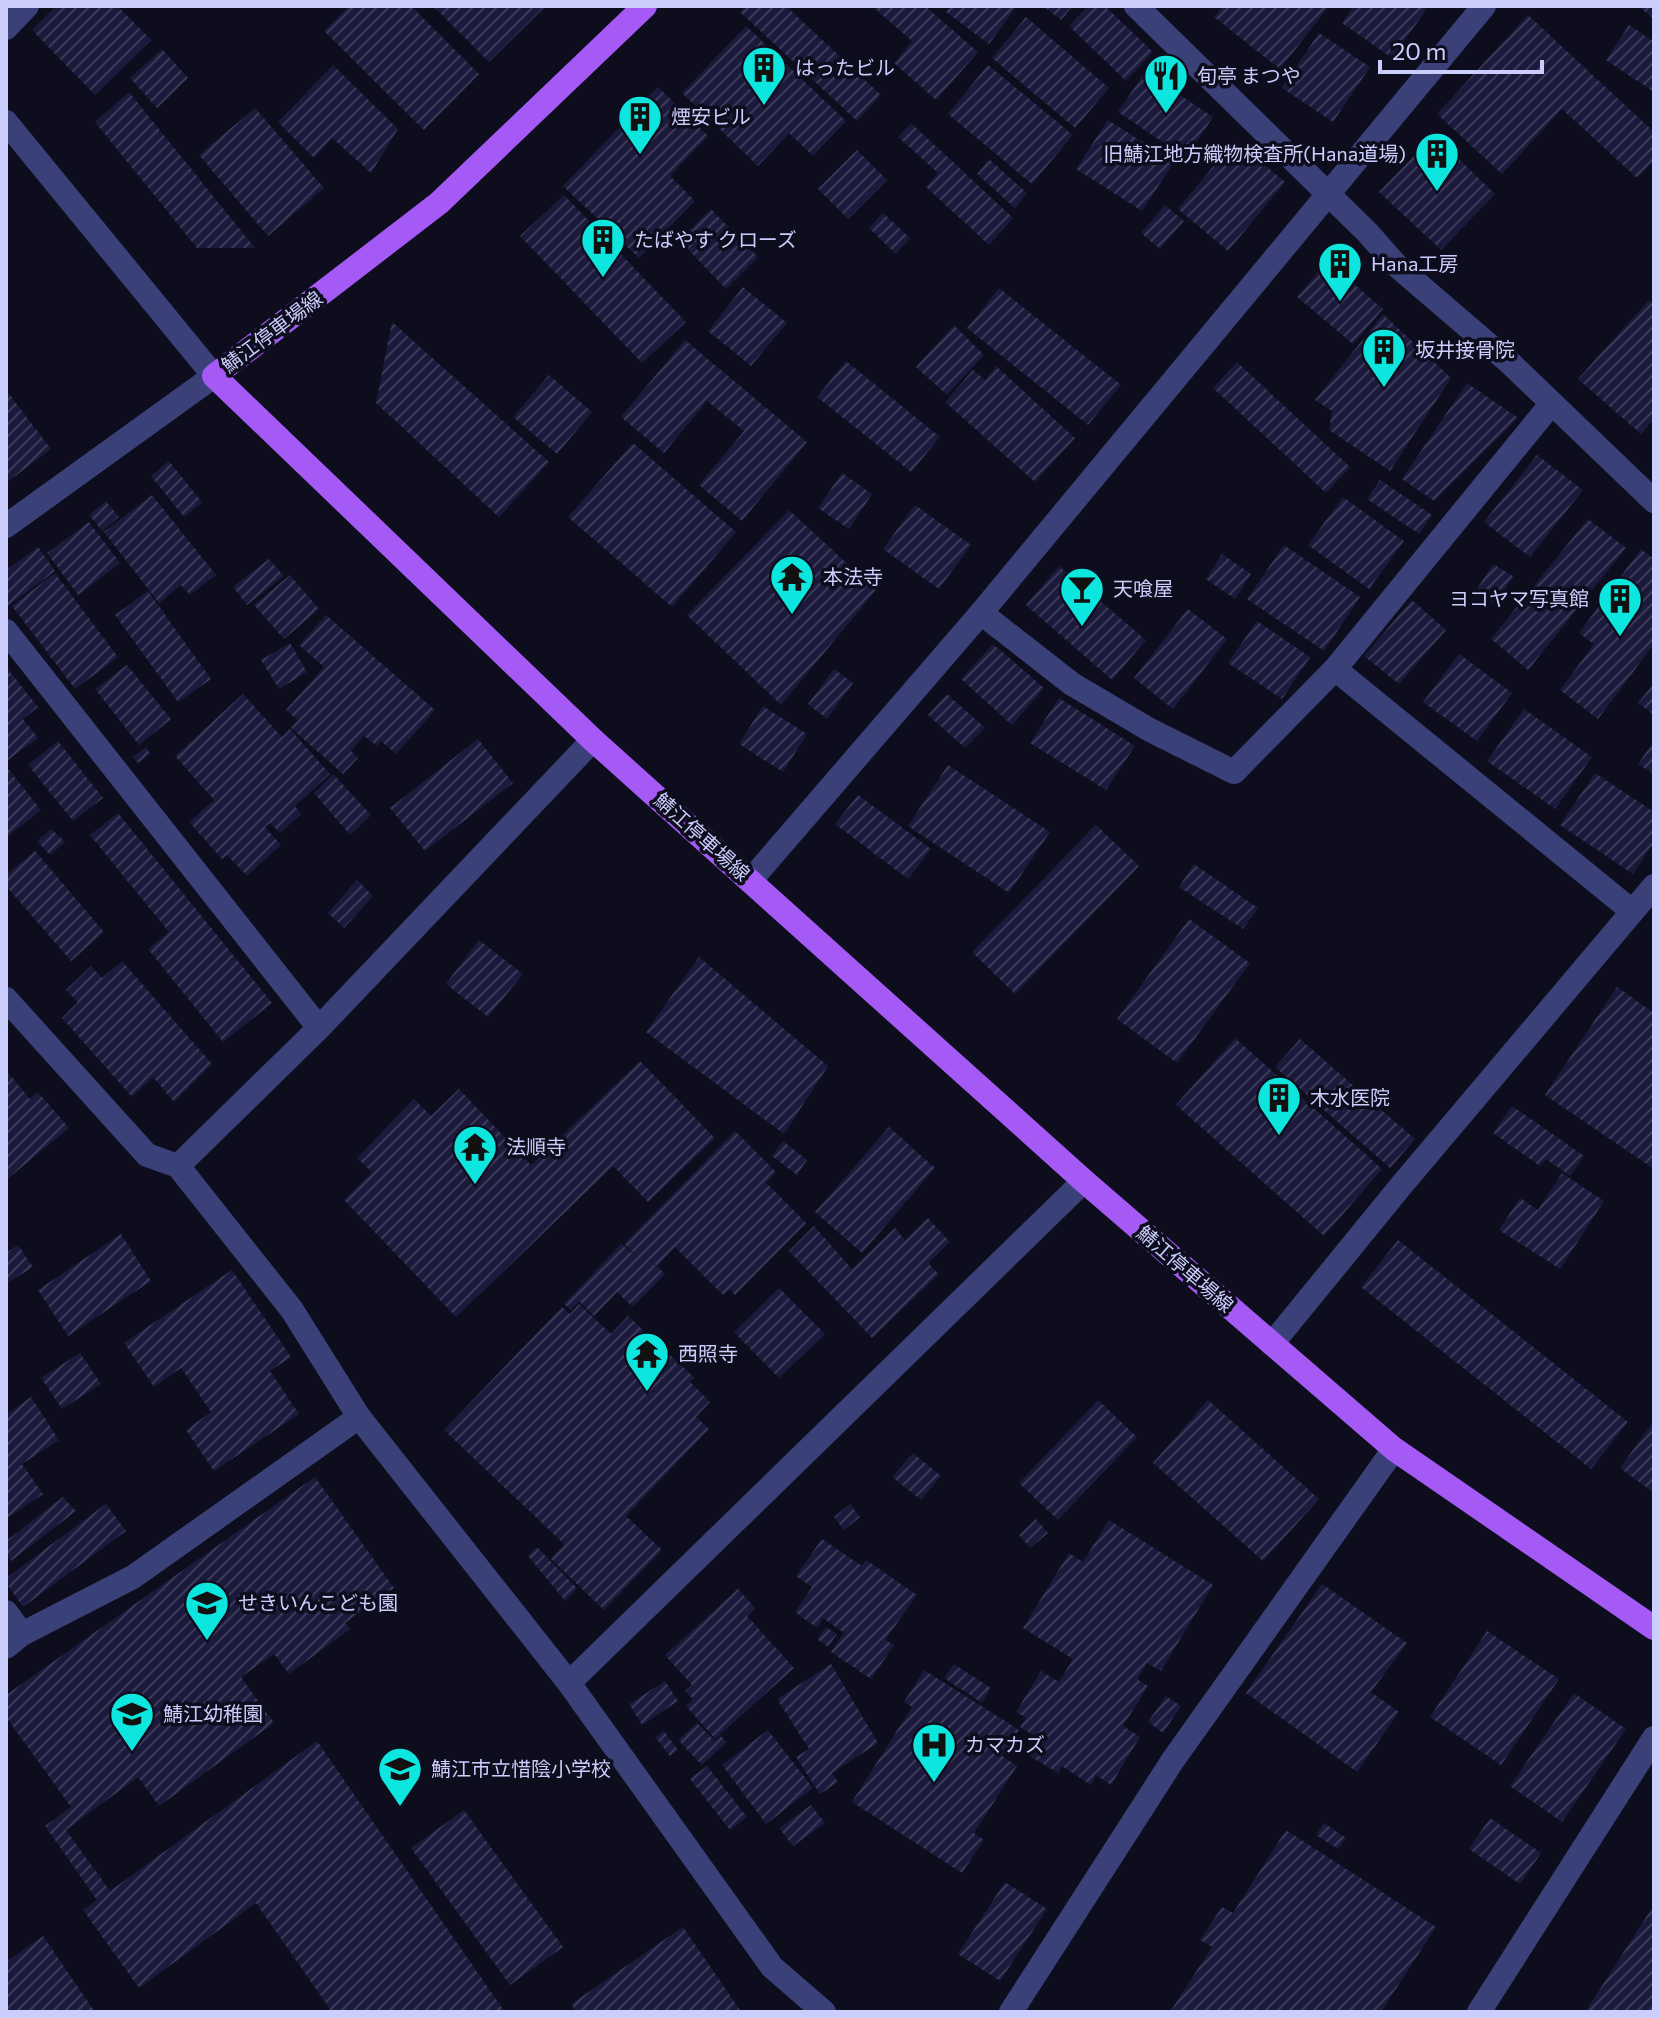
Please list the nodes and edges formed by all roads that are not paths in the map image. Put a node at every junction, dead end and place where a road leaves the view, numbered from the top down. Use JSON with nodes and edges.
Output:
{"nodes":[{"id":1,"x":27,"y":6,"type":"edge"},
{"id":2,"x":645,"y":6,"type":"edge"},
{"id":3,"x":1136,"y":6,"type":"edge"},
{"id":4,"x":1484,"y":6,"type":"edge"},
{"id":5,"x":6,"y":28,"type":"edge"},
{"id":6,"x":6,"y":122,"type":"edge"},
{"id":7,"x":1330,"y":196,"type":"junction"},
{"id":8,"x":214,"y":376,"type":"junction"},
{"id":9,"x":1552,"y":403,"type":"junction"},
{"id":10,"x":1654,"y":501,"type":"edge"},
{"id":11,"x":6,"y":526,"type":"edge"},
{"id":12,"x":981,"y":613,"type":"junction"},
{"id":13,"x":6,"y":631,"type":"edge"},
{"id":14,"x":1335,"y":669,"type":"junction"},
{"id":15,"x":593,"y":740,"type":"junction"},
{"id":16,"x":750,"y":881,"type":"junction"},
{"id":17,"x":1654,"y":886,"type":"edge"},
{"id":18,"x":1632,"y":911,"type":"junction"},
{"id":19,"x":6,"y":999,"type":"edge"},
{"id":20,"x":319,"y":1028,"type":"junction"},
{"id":21,"x":178,"y":1166,"type":"junction"},
{"id":22,"x":1084,"y":1181,"type":"junction"},
{"id":23,"x":1272,"y":1344,"type":"junction"},
{"id":24,"x":359,"y":1417,"type":"junction"},
{"id":25,"x":1394,"y":1449,"type":"junction"},
{"id":26,"x":6,"y":1612,"type":"edge"},
{"id":27,"x":1654,"y":1628,"type":"edge"},
{"id":28,"x":14,"y":1640,"type":"edge"},
{"id":29,"x":569,"y":1683,"type":"junction"},
{"id":30,"x":1654,"y":1738,"type":"edge"},
{"id":31,"x":824,"y":2012,"type":"edge"},
{"id":32,"x":1011,"y":2012,"type":"edge"},
{"id":33,"x":1479,"y":2012,"type":"edge"}],
"edges":[{"from":1,"to":5,"type":"street"},
{"from":2,"to":8,"type":"main road","name":"鯖江停車場線"},
{"from":3,"to":7,"type":"street"},
{"from":4,"to":7,"type":"street"},
{"from":6,"to":8,"type":"street"},
{"from":7,"to":9,"type":"street"},
{"from":7,"to":12,"type":"street"},
{"from":8,"to":11,"type":"street"},
{"from":8,"to":15,"type":"main road","name":"鯖江停車場線"},
{"from":9,"to":10,"type":"street"},
{"from":9,"to":14,"type":"street"},
{"from":12,"to":14,"type":"street"},
{"from":12,"to":16,"type":"street"},
{"from":13,"to":20,"type":"street"},
{"from":14,"to":18,"type":"street"},
{"from":15,"to":16,"type":"main road","name":"鯖江停車場線"},
{"from":15,"to":20,"type":"street"},
{"from":16,"to":22,"type":"main road","name":"鯖江停車場線"},
{"from":17,"to":18,"type":"street"},
{"from":18,"to":23,"type":"street"},
{"from":19,"to":21,"type":"street"},
{"from":20,"to":21,"type":"street"},
{"from":21,"to":24,"type":"street"},
{"from":22,"to":23,"type":"main road","name":"鯖江停車場線"},
{"from":22,"to":29,"type":"street"},
{"from":23,"to":25,"type":"main road","name":"鯖江停車場線"},
{"from":24,"to":28,"type":"street"},
{"from":24,"to":29,"type":"street"},
{"from":25,"to":27,"type":"main road","name":"鯖江停車場線"},
{"from":25,"to":32,"type":"street"},
{"from":26,"to":28,"type":"street"},
{"from":29,"to":31,"type":"street"},
{"from":30,"to":33,"type":"street"}]}
